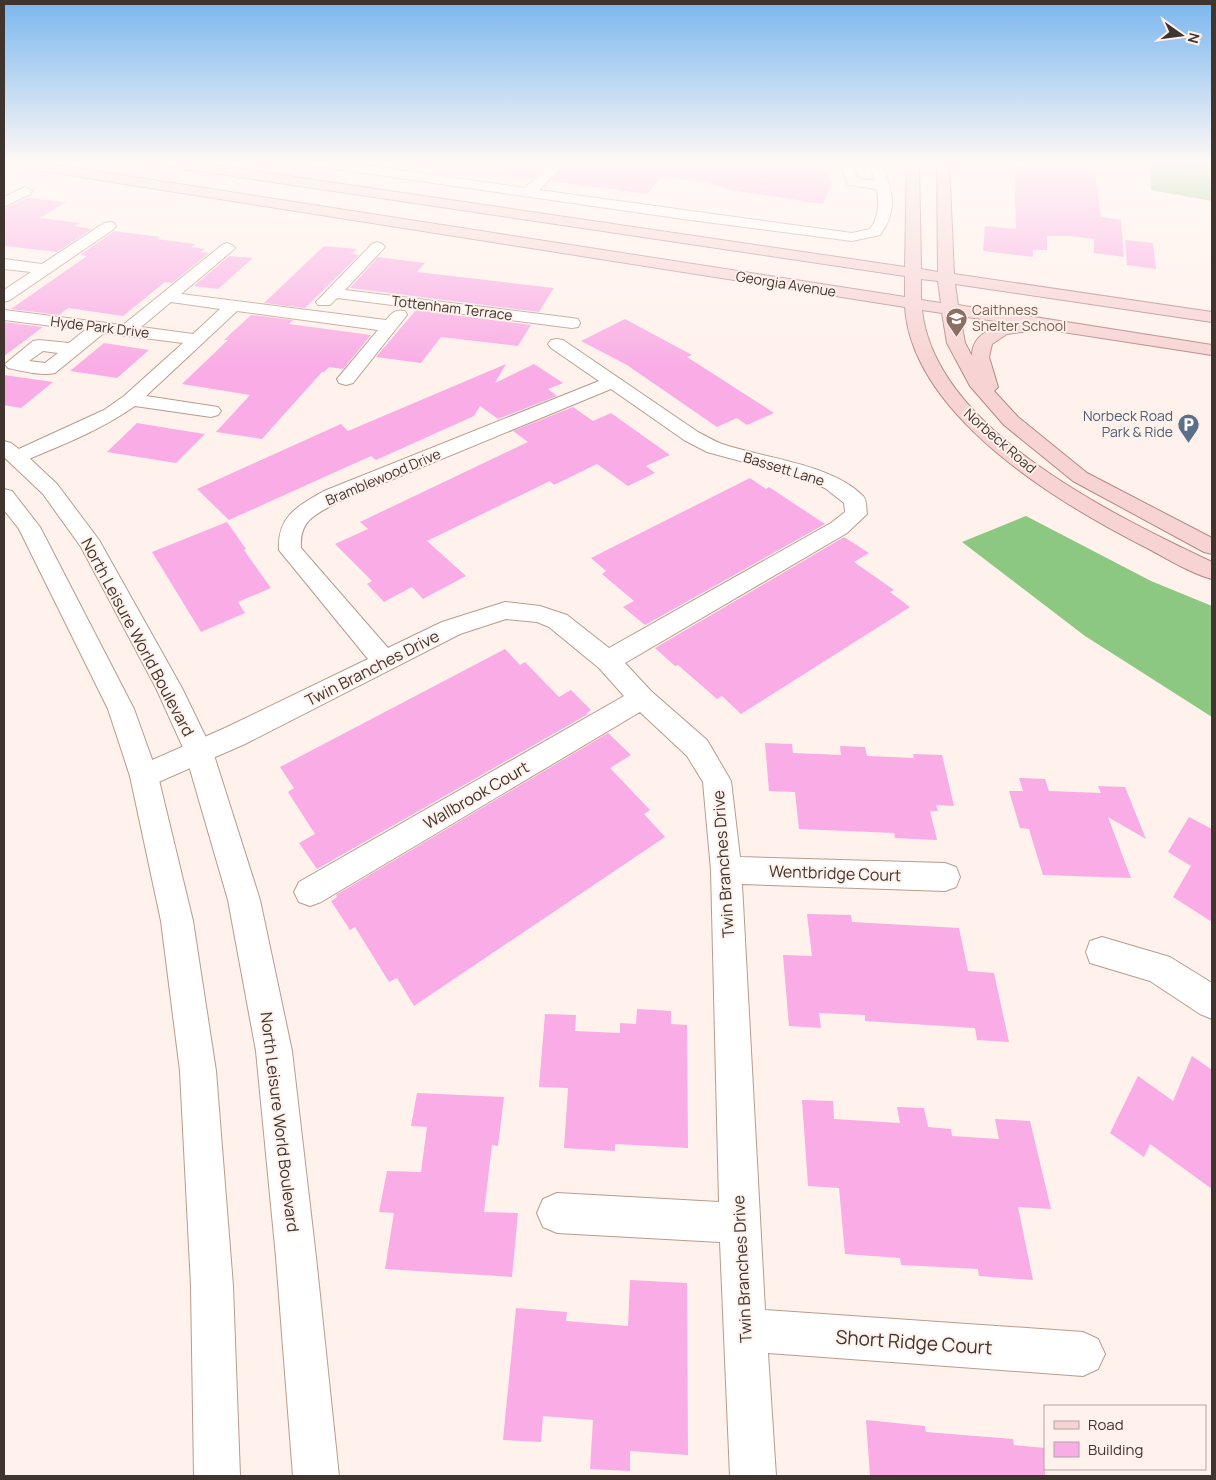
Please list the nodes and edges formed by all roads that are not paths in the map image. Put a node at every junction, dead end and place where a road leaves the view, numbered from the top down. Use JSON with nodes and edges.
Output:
{"nodes":[{"id":1,"x":103,"y":230,"type":"edge"},
{"id":2,"x":440,"y":230,"type":"edge"},
{"id":3,"x":623,"y":230,"type":"edge"},
{"id":4,"x":801,"y":230,"type":"edge"},
{"id":5,"x":876,"y":230,"type":"edge"},
{"id":6,"x":912,"y":230,"type":"edge"},
{"id":7,"x":945,"y":230,"type":"edge"},
{"id":8,"x":377,"y":247,"type":"dead end"},
{"id":9,"x":227,"y":248,"type":"dead end"},
{"id":10,"x":4,"y":264,"type":"edge"},
{"id":11,"x":45,"y":269,"type":"junction"},
{"id":12,"x":912,"y":273,"type":"junction"},
{"id":13,"x":946,"y":278,"type":"junction"},
{"id":14,"x":332,"y":293,"type":"junction"},
{"id":15,"x":4,"y":297,"type":"edge"},
{"id":16,"x":167,"y":297,"type":"junction"},
{"id":17,"x":409,"y":303,"type":"junction"},
{"id":18,"x":914,"y":304,"type":"junction"},
{"id":19,"x":233,"y":306,"type":"junction"},
{"id":20,"x":950,"y":308,"type":"junction"},
{"id":21,"x":4,"y":315,"type":"edge"},
{"id":22,"x":310,"y":316,"type":"junction"},
{"id":23,"x":1212,"y":317,"type":"edge"},
{"id":24,"x":572,"y":322,"type":"dead end"},
{"id":25,"x":1048,"y":324,"type":"junction"},
{"id":26,"x":390,"y":326,"type":"junction"},
{"id":27,"x":100,"y":327,"type":"junction"},
{"id":28,"x":126,"y":331,"type":"junction"},
{"id":29,"x":195,"y":340,"type":"junction"},
{"id":30,"x":557,"y":344,"type":"dead end"},
{"id":31,"x":72,"y":349,"type":"dead end"},
{"id":32,"x":1212,"y":350,"type":"edge"},
{"id":33,"x":346,"y":379,"type":"dead end"},
{"id":34,"x":612,"y":382,"type":"junction"},
{"id":35,"x":130,"y":400,"type":"junction"},
{"id":36,"x":992,"y":401,"type":"junction"},
{"id":37,"x":211,"y":411,"type":"dead end"},
{"id":38,"x":11,"y":452,"type":"edge"},
{"id":39,"x":4,"y":496,"type":"edge"},
{"id":40,"x":1212,"y":547,"type":"edge"},
{"id":41,"x":1212,"y":571,"type":"edge"},
{"id":42,"x":608,"y":661,"type":"junction"},
{"id":43,"x":386,"y":662,"type":"junction"},
{"id":44,"x":642,"y":698,"type":"junction"},
{"id":45,"x":199,"y":752,"type":"junction"},
{"id":46,"x":144,"y":776,"type":"junction"},
{"id":47,"x":726,"y":870,"type":"junction"},
{"id":48,"x":945,"y":877,"type":"dead end"},
{"id":49,"x":310,"y":892,"type":"dead end"},
{"id":50,"x":1102,"y":952,"type":"dead end"},
{"id":51,"x":1212,"y":1002,"type":"edge"},
{"id":52,"x":557,"y":1213,"type":"dead end"},
{"id":53,"x":739,"y":1223,"type":"junction"},
{"id":54,"x":745,"y":1330,"type":"junction"},
{"id":55,"x":1083,"y":1354,"type":"dead end"},
{"id":56,"x":217,"y":1476,"type":"edge"},
{"id":57,"x":316,"y":1476,"type":"edge"},
{"id":58,"x":753,"y":1476,"type":"edge"}],
"edges":[{"from":1,"to":11,"type":"street"},
{"from":2,"to":18,"type":"main road","name":"Georgia Avenue"},
{"from":3,"to":12,"type":"main road","name":"Georgia Avenue"},
{"from":4,"to":5,"type":"street"},
{"from":6,"to":12,"type":"main road","name":"Norbeck Road"},
{"from":7,"to":13,"type":"main road","name":"Norbeck Road"},
{"from":8,"to":14,"type":"street"},
{"from":9,"to":16,"type":"street"},
{"from":10,"to":11,"type":"street"},
{"from":11,"to":15,"type":"street"},
{"from":12,"to":13,"type":"main road","name":"Georgia Avenue"},
{"from":12,"to":18,"type":"main road","name":"Norbeck Road"},
{"from":13,"to":20,"type":"main road","name":"Norbeck Road"},
{"from":13,"to":23,"type":"main road","name":"Georgia Avenue"},
{"from":14,"to":17,"type":"street","name":"Tottenham Terrace"},
{"from":14,"to":22,"type":"street"},
{"from":16,"to":19,"type":"street","name":"Tottenham Terrace"},
{"from":16,"to":28,"type":"street"},
{"from":17,"to":24,"type":"street","name":"Tottenham Terrace"},
{"from":17,"to":26,"type":"street"},
{"from":18,"to":20,"type":"main road","name":"Georgia Avenue"},
{"from":18,"to":41,"type":"main road","name":"Norbeck Road"},
{"from":19,"to":22,"type":"street","name":"Tottenham Terrace"},
{"from":19,"to":29,"type":"street"},
{"from":20,"to":25,"type":"main road","name":"Georgia Avenue"},
{"from":20,"to":36,"type":"main road","name":"Norbeck Road"},
{"from":21,"to":27,"type":"street","name":"Hyde Park Drive"},
{"from":22,"to":26,"type":"street","name":"Tottenham Terrace"},
{"from":25,"to":32,"type":"main road","name":"Georgia Avenue"},
{"from":25,"to":36,"type":"main road"},
{"from":26,"to":33,"type":"street"},
{"from":27,"to":28,"type":"street","name":"Hyde Park Drive"},
{"from":27,"to":31,"type":"street"},
{"from":28,"to":29,"type":"street","name":"Hyde Park Drive"},
{"from":29,"to":35,"type":"street"},
{"from":30,"to":34,"type":"street","name":"Bassett Lane"},
{"from":34,"to":42,"type":"street","name":"Bassett Lane"},
{"from":34,"to":43,"type":"street","name":"Bramblewood Drive"},
{"from":35,"to":37,"type":"street"},
{"from":35,"to":38,"type":"street"},
{"from":36,"to":40,"type":"main road","name":"Norbeck Road"},
{"from":38,"to":45,"type":"street","name":"North Leisure World Boulevard"},
{"from":39,"to":46,"type":"street"},
{"from":42,"to":43,"type":"street","name":"Twin Branches Drive"},
{"from":42,"to":44,"type":"street","name":"Twin Branches Drive"},
{"from":43,"to":45,"type":"street","name":"Twin Branches Drive"},
{"from":44,"to":47,"type":"street","name":"Twin Branches Drive"},
{"from":44,"to":49,"type":"street","name":"Wallbrook Court"},
{"from":45,"to":46,"type":"street","name":"Twin Branches Drive"},
{"from":45,"to":57,"type":"street","name":"North Leisure World Boulevard"},
{"from":46,"to":56,"type":"street"},
{"from":47,"to":48,"type":"street","name":"Wentbridge Court"},
{"from":47,"to":53,"type":"street","name":"Twin Branches Drive"},
{"from":50,"to":51,"type":"street"},
{"from":52,"to":53,"type":"street"},
{"from":53,"to":54,"type":"street","name":"Twin Branches Drive"},
{"from":54,"to":55,"type":"street","name":"Short Ridge Court"},
{"from":54,"to":58,"type":"street","name":"Twin Branches Drive"}]}
